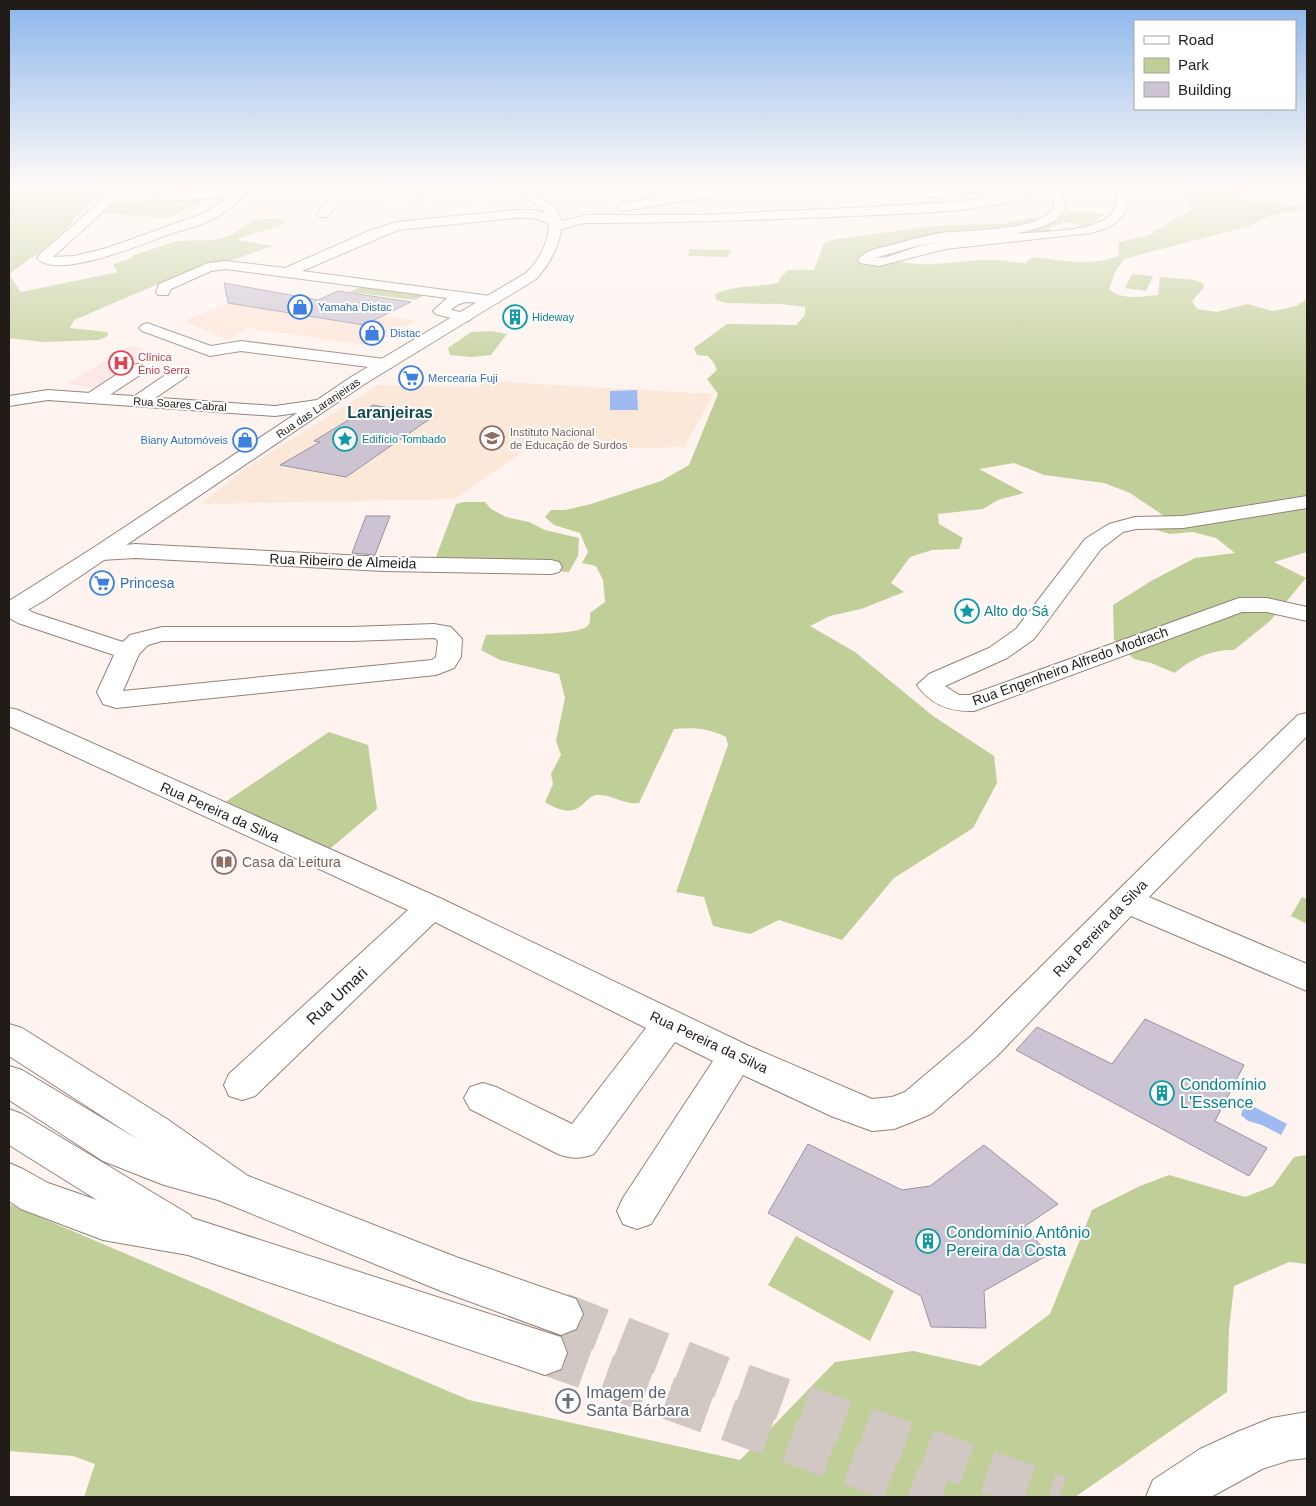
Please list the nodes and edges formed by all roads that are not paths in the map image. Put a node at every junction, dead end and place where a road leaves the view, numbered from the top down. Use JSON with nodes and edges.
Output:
{"nodes":[{"id":1,"x":48,"y":254,"type":"edge"},
{"id":2,"x":97,"y":254,"type":"edge"},
{"id":3,"x":328,"y":254,"type":"edge"},
{"id":4,"x":545,"y":254,"type":"edge"},
{"id":5,"x":872,"y":254,"type":"edge"},
{"id":6,"x":912,"y":254,"type":"edge"},
{"id":7,"x":286,"y":273,"type":"junction"},
{"id":8,"x":163,"y":292,"type":"dead end"},
{"id":9,"x":467,"y":296,"type":"junction"},
{"id":10,"x":493,"y":300,"type":"junction"},
{"id":11,"x":465,"y":317,"type":"junction"},
{"id":12,"x":147,"y":328,"type":"dead end"},
{"id":13,"x":384,"y":364,"type":"junction"},
{"id":14,"x":136,"y":369,"type":"dead end"},
{"id":15,"x":180,"y":373,"type":"dead end"},
{"id":16,"x":100,"y":394,"type":"junction"},
{"id":17,"x":146,"y":396,"type":"junction"},
{"id":18,"x":9,"y":401,"type":"edge"},
{"id":19,"x":324,"y":404,"type":"junction"},
{"id":20,"x":275,"y":411,"type":"junction"},
{"id":21,"x":298,"y":422,"type":"junction"},
{"id":22,"x":1307,"y":502,"type":"edge"},
{"id":23,"x":129,"y":545,"type":"junction"},
{"id":24,"x":551,"y":567,"type":"dead end"},
{"id":25,"x":10,"y":610,"type":"edge"},
{"id":26,"x":1307,"y":614,"type":"edge"},
{"id":27,"x":128,"y":652,"type":"junction"},
{"id":28,"x":9,"y":716,"type":"edge"},
{"id":29,"x":1307,"y":721,"type":"edge"},
{"id":30,"x":1127,"y":901,"type":"junction"},
{"id":31,"x":431,"y":907,"type":"junction"},
{"id":32,"x":1307,"y":978,"type":"edge"},
{"id":33,"x":669,"y":1024,"type":"junction"},
{"id":34,"x":9,"y":1038,"type":"edge"},
{"id":35,"x":736,"y":1056,"type":"junction"},
{"id":36,"x":9,"y":1081,"type":"edge"},
{"id":37,"x":242,"y":1085,"type":"dead end"},
{"id":38,"x":483,"y":1098,"type":"dead end"},
{"id":39,"x":9,"y":1125,"type":"edge"},
{"id":40,"x":9,"y":1181,"type":"edge"},
{"id":41,"x":234,"y":1188,"type":"junction"},
{"id":42,"x":637,"y":1212,"type":"dead end"},
{"id":43,"x":188,"y":1236,"type":"junction"},
{"id":44,"x":561,"y":1314,"type":"tunnel mouth"},
{"id":45,"x":545,"y":1353,"type":"tunnel mouth"},
{"id":46,"x":1307,"y":1435,"type":"edge"},
{"id":47,"x":1170,"y":1497,"type":"edge"}],
"edges":[{"from":1,"to":2,"type":"street"},
{"from":3,"to":7,"type":"street"},
{"from":4,"to":10,"type":"street","name":"Rua das Laranjeiras"},
{"from":5,"to":6,"type":"street"},
{"from":7,"to":8,"type":"street"},
{"from":7,"to":9,"type":"street"},
{"from":9,"to":10,"type":"street"},
{"from":9,"to":11,"type":"street"},
{"from":10,"to":11,"type":"street","name":"Rua das Laranjeiras"},
{"from":11,"to":13,"type":"street","name":"Rua das Laranjeiras"},
{"from":12,"to":13,"type":"street"},
{"from":13,"to":19,"type":"street","name":"Rua das Laranjeiras"},
{"from":14,"to":16,"type":"street"},
{"from":15,"to":17,"type":"street"},
{"from":16,"to":17,"type":"street","name":"Rua Soares Cabral"},
{"from":16,"to":18,"type":"street","name":"Rua Soares Cabral"},
{"from":17,"to":20,"type":"street","name":"Rua Soares Cabral"},
{"from":19,"to":20,"type":"street","name":"Rua Soares Cabral"},
{"from":19,"to":21,"type":"street","name":"Rua das Laranjeiras"},
{"from":20,"to":21,"type":"street"},
{"from":21,"to":23,"type":"street","name":"Rua das Laranjeiras"},
{"from":22,"to":26,"type":"street","name":"Rua Engenheiro Alfredo Modrach"},
{"from":23,"to":24,"type":"street","name":"Rua Ribeiro de Almeida"},
{"from":23,"to":25,"type":"street","name":"Rua Ribeiro de Almeida"},
{"from":25,"to":27,"type":"street"},
{"from":27,"to":27,"type":"street"},
{"from":28,"to":31,"type":"street","name":"Rua Pereira da Silva"},
{"from":29,"to":30,"type":"street","name":"Rua Pereira da Silva"},
{"from":30,"to":32,"type":"street"},
{"from":30,"to":35,"type":"street","name":"Rua Pereira da Silva"},
{"from":31,"to":33,"type":"street","name":"Rua Pereira da Silva"},
{"from":31,"to":37,"type":"street","name":"Rua Umari"},
{"from":33,"to":35,"type":"street","name":"Rua Pereira da Silva"},
{"from":33,"to":38,"type":"street"},
{"from":34,"to":41,"type":"street"},
{"from":35,"to":42,"type":"street"},
{"from":36,"to":41,"type":"street"},
{"from":39,"to":43,"type":"street"},
{"from":40,"to":43,"type":"street"},
{"from":41,"to":44,"type":"street"},
{"from":43,"to":45,"type":"street"},
{"from":46,"to":47,"type":"street"}]}
